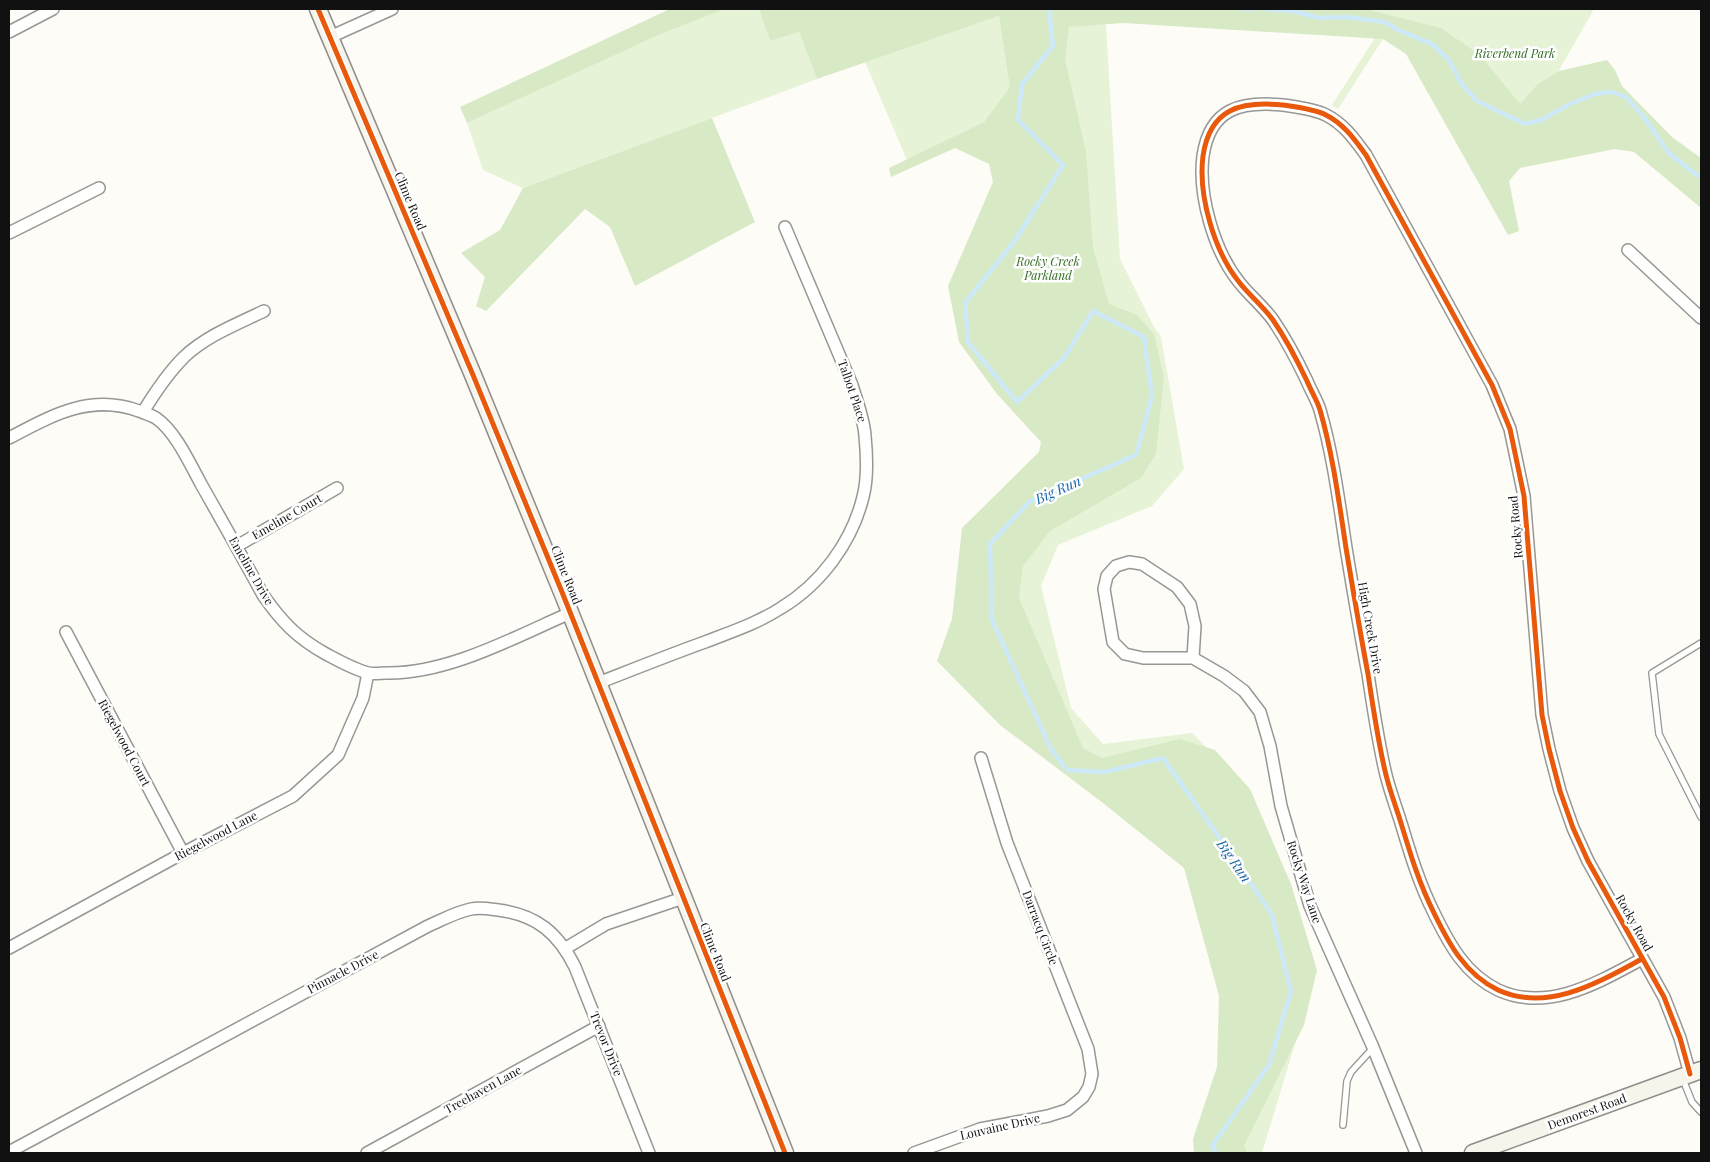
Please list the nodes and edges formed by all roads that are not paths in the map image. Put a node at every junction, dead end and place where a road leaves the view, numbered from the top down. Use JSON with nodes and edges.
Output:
{"nodes":[{"id":1,"x":53,"y":9,"type":"edge"},
{"id":2,"x":318,"y":9,"type":"edge"},
{"id":3,"x":392,"y":9,"type":"edge"},
{"id":4,"x":9,"y":32,"type":"edge"},
{"id":5,"x":330,"y":37,"type":"junction"},
{"id":6,"x":1218,"y":122,"type":"joint"},
{"id":7,"x":99,"y":188,"type":"dead end"},
{"id":8,"x":786,"y":227,"type":"dead end"},
{"id":9,"x":9,"y":233,"type":"edge"},
{"id":10,"x":1628,"y":250,"type":"dead end"},
{"id":11,"x":264,"y":311,"type":"dead end"},
{"id":12,"x":1701,"y":318,"type":"edge"},
{"id":13,"x":143,"y":412,"type":"junction"},
{"id":14,"x":9,"y":438,"type":"edge"},
{"id":15,"x":338,"y":488,"type":"dead end"},
{"id":16,"x":237,"y":546,"type":"junction"},
{"id":17,"x":570,"y":613,"type":"junction"},
{"id":18,"x":66,"y":632,"type":"dead end"},
{"id":19,"x":1701,"y":643,"type":"edge"},
{"id":20,"x":1193,"y":658,"type":"junction"},
{"id":21,"x":368,"y":673,"type":"junction"},
{"id":22,"x":598,"y":683,"type":"junction"},
{"id":23,"x":982,"y":758,"type":"dead end"},
{"id":24,"x":1701,"y":817,"type":"edge"},
{"id":25,"x":183,"y":853,"type":"junction"},
{"id":26,"x":683,"y":898,"type":"junction"},
{"id":27,"x":9,"y":948,"type":"edge"},
{"id":28,"x":566,"y":948,"type":"junction"},
{"id":29,"x":1642,"y":959,"type":"junction"},
{"id":30,"x":599,"y":1026,"type":"junction"},
{"id":31,"x":1374,"y":1048,"type":"junction"},
{"id":32,"x":1691,"y":1073,"type":"edge"},
{"id":33,"x":1083,"y":1097,"type":"joint"},
{"id":34,"x":1701,"y":1112,"type":"edge"},
{"id":35,"x":1343,"y":1125,"type":"dead end"},
{"id":36,"x":9,"y":1152,"type":"edge"},
{"id":37,"x":367,"y":1153,"type":"edge"},
{"id":38,"x":649,"y":1153,"type":"edge"},
{"id":39,"x":785,"y":1153,"type":"edge"},
{"id":40,"x":914,"y":1153,"type":"edge"},
{"id":41,"x":1416,"y":1153,"type":"edge"},
{"id":42,"x":1473,"y":1153,"type":"edge"}],
"edges":[{"from":1,"to":4,"type":"street"},
{"from":2,"to":5,"type":"main road","name":"Clime Road"},
{"from":3,"to":5,"type":"street"},
{"from":5,"to":17,"type":"main road","name":"Clime Road"},
{"from":6,"to":29,"type":"street","name":"Rocky Road"},
{"from":6,"to":29,"type":"street","name":"High Creek Drive"},
{"from":7,"to":9,"type":"street"},
{"from":8,"to":22,"type":"street","name":"Talbot Place"},
{"from":10,"to":12,"type":"street"},
{"from":11,"to":13,"type":"street"},
{"from":13,"to":14,"type":"street","name":"Emeline Drive"},
{"from":13,"to":16,"type":"street","name":"Emeline Drive"},
{"from":15,"to":16,"type":"street","name":"Emeline Court"},
{"from":16,"to":21,"type":"street","name":"Emeline Drive"},
{"from":17,"to":21,"type":"street","name":"Emeline Drive"},
{"from":17,"to":22,"type":"main road","name":"Clime Road"},
{"from":18,"to":25,"type":"street","name":"Riegelwood Court"},
{"from":19,"to":24,"type":"lane"},
{"from":20,"to":20,"type":"street"},
{"from":20,"to":31,"type":"street","name":"Rocky Way Lane"},
{"from":21,"to":25,"type":"street","name":"Riegelwood Lane"},
{"from":22,"to":26,"type":"main road","name":"Clime Road"},
{"from":23,"to":33,"type":"street","name":"Darracq Circle"},
{"from":25,"to":27,"type":"street","name":"Riegelwood Lane"},
{"from":26,"to":28,"type":"street"},
{"from":26,"to":39,"type":"main road","name":"Clime Road"},
{"from":28,"to":30,"type":"street","name":"Trevor Drive"},
{"from":28,"to":36,"type":"street","name":"Pinnacle Drive"},
{"from":29,"to":32,"type":"street","name":"Rocky Road"},
{"from":30,"to":37,"type":"street","name":"Treehaven Lane"},
{"from":30,"to":38,"type":"street","name":"Trevor Drive"},
{"from":31,"to":35,"type":"lane"},
{"from":31,"to":41,"type":"street","name":"Rocky Way Lane"},
{"from":32,"to":34,"type":"lane"},
{"from":32,"to":42,"type":"main road","name":"Demorest Road"},
{"from":33,"to":40,"type":"street","name":"Louvaine Drive"}]}
